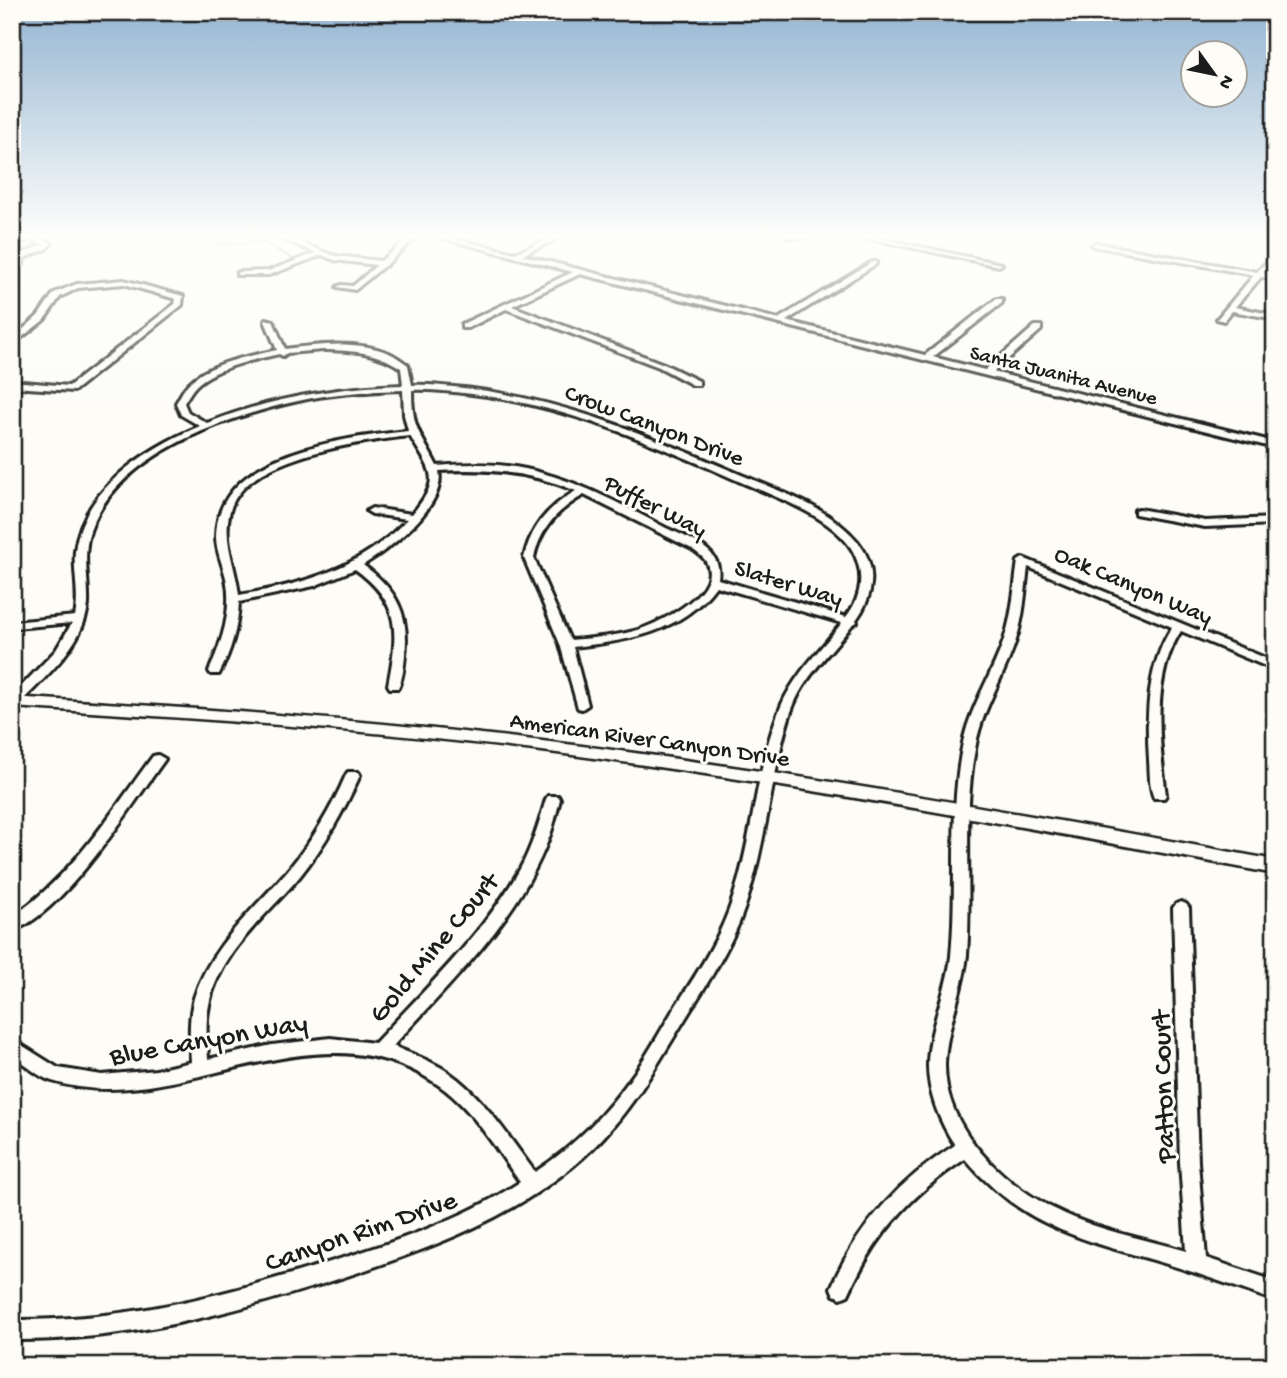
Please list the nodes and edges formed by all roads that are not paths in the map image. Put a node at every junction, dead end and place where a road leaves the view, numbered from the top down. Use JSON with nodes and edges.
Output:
{"nodes":[{"id":1,"x":53,"y":300,"type":"edge"},
{"id":2,"x":179,"y":300,"type":"edge"},
{"id":3,"x":520,"y":300,"type":"edge"},
{"id":4,"x":697,"y":300,"type":"edge"},
{"id":5,"x":813,"y":300,"type":"edge"},
{"id":6,"x":1237,"y":300,"type":"edge"},
{"id":7,"x":999,"y":301,"type":"dead end"},
{"id":8,"x":506,"y":307,"type":"junction"},
{"id":9,"x":1230,"y":308,"type":"junction"},
{"id":10,"x":1275,"y":317,"type":"edge"},
{"id":11,"x":1221,"y":319,"type":"dead end"},
{"id":12,"x":269,"y":321,"type":"dead end"},
{"id":13,"x":780,"y":321,"type":"junction"},
{"id":14,"x":465,"y":326,"type":"dead end"},
{"id":15,"x":1038,"y":328,"type":"dead end"},
{"id":16,"x":12,"y":334,"type":"edge"},
{"id":17,"x":22,"y":335,"type":"junction"},
{"id":18,"x":12,"y":343,"type":"edge"},
{"id":19,"x":283,"y":354,"type":"junction"},
{"id":20,"x":927,"y":358,"type":"junction"},
{"id":21,"x":987,"y":373,"type":"junction"},
{"id":22,"x":696,"y":383,"type":"dead end"},
{"id":23,"x":12,"y":384,"type":"edge"},
{"id":24,"x":406,"y":386,"type":"junction"},
{"id":25,"x":206,"y":426,"type":"junction"},
{"id":26,"x":412,"y":433,"type":"junction"},
{"id":27,"x":1275,"y":445,"type":"edge"},
{"id":28,"x":434,"y":469,"type":"junction"},
{"id":29,"x":583,"y":491,"type":"junction"},
{"id":30,"x":372,"y":511,"type":"dead end"},
{"id":31,"x":1139,"y":512,"type":"dead end"},
{"id":32,"x":415,"y":517,"type":"junction"},
{"id":33,"x":1275,"y":521,"type":"edge"},
{"id":34,"x":357,"y":566,"type":"junction"},
{"id":35,"x":715,"y":582,"type":"junction"},
{"id":36,"x":234,"y":600,"type":"junction"},
{"id":37,"x":79,"y":619,"type":"junction"},
{"id":38,"x":850,"y":622,"type":"junction"},
{"id":39,"x":15,"y":625,"type":"dead end"},
{"id":40,"x":1179,"y":626,"type":"junction"},
{"id":41,"x":566,"y":644,"type":"junction"},
{"id":42,"x":1275,"y":666,"type":"edge"},
{"id":43,"x":215,"y":671,"type":"dead end"},
{"id":44,"x":394,"y":685,"type":"dead end"},
{"id":45,"x":13,"y":703,"type":"edge"},
{"id":46,"x":582,"y":705,"type":"dead end"},
{"id":47,"x":158,"y":759,"type":"dead end"},
{"id":48,"x":353,"y":775,"type":"dead end"},
{"id":49,"x":770,"y":778,"type":"junction"},
{"id":50,"x":1159,"y":795,"type":"dead end"},
{"id":51,"x":553,"y":799,"type":"dead end"},
{"id":52,"x":964,"y":812,"type":"junction"},
{"id":53,"x":1275,"y":867,"type":"edge"},
{"id":54,"x":1181,"y":908,"type":"dead end"},
{"id":55,"x":12,"y":925,"type":"edge"},
{"id":56,"x":12,"y":1046,"type":"edge"},
{"id":57,"x":380,"y":1049,"type":"junction"},
{"id":58,"x":200,"y":1068,"type":"junction"},
{"id":59,"x":967,"y":1149,"type":"junction"},
{"id":60,"x":533,"y":1185,"type":"junction"},
{"id":61,"x":1197,"y":1264,"type":"junction"},
{"id":62,"x":841,"y":1288,"type":"dead end"},
{"id":63,"x":1275,"y":1291,"type":"edge"},
{"id":64,"x":12,"y":1330,"type":"edge"}],
"edges":[{"from":1,"to":17,"type":"street"},
{"from":2,"to":23,"type":"street"},
{"from":3,"to":8,"type":"street"},
{"from":4,"to":13,"type":"street","name":"Santa Juanita Avenue"},
{"from":5,"to":13,"type":"street"},
{"from":6,"to":9,"type":"street"},
{"from":7,"to":20,"type":"street"},
{"from":8,"to":14,"type":"street"},
{"from":8,"to":22,"type":"street"},
{"from":9,"to":10,"type":"street"},
{"from":9,"to":11,"type":"street"},
{"from":12,"to":19,"type":"street"},
{"from":13,"to":20,"type":"street","name":"Santa Juanita Avenue"},
{"from":15,"to":21,"type":"street"},
{"from":16,"to":17,"type":"street"},
{"from":17,"to":18,"type":"street"},
{"from":19,"to":24,"type":"street"},
{"from":19,"to":25,"type":"street"},
{"from":20,"to":21,"type":"street","name":"Santa Juanita Avenue"},
{"from":21,"to":27,"type":"street","name":"Santa Juanita Avenue"},
{"from":24,"to":25,"type":"street","name":"Crow Canyon Drive"},
{"from":24,"to":26,"type":"street"},
{"from":24,"to":38,"type":"street","name":"Crow Canyon Drive"},
{"from":25,"to":37,"type":"street","name":"Crow Canyon Drive"},
{"from":26,"to":28,"type":"street"},
{"from":26,"to":36,"type":"street"},
{"from":28,"to":29,"type":"street","name":"Puffer Way"},
{"from":28,"to":32,"type":"street"},
{"from":29,"to":35,"type":"street","name":"Puffer Way"},
{"from":29,"to":41,"type":"street"},
{"from":30,"to":32,"type":"street"},
{"from":31,"to":33,"type":"street"},
{"from":32,"to":34,"type":"street"},
{"from":34,"to":36,"type":"street"},
{"from":34,"to":44,"type":"street"},
{"from":35,"to":38,"type":"street","name":"Slater Way"},
{"from":35,"to":41,"type":"street"},
{"from":36,"to":43,"type":"street"},
{"from":37,"to":39,"type":"street"},
{"from":37,"to":45,"type":"street","name":"Crow Canyon Drive"},
{"from":38,"to":49,"type":"street","name":"Crow Canyon Drive"},
{"from":40,"to":42,"type":"street","name":"Oak Canyon Way"},
{"from":40,"to":50,"type":"street"},
{"from":40,"to":52,"type":"street","name":"Oak Canyon Way"},
{"from":41,"to":46,"type":"street"},
{"from":45,"to":49,"type":"main road","name":"American River Canyon Drive"},
{"from":47,"to":55,"type":"street"},
{"from":48,"to":58,"type":"street"},
{"from":49,"to":52,"type":"main road","name":"American River Canyon Drive"},
{"from":49,"to":60,"type":"street","name":"Canyon Rim Drive"},
{"from":51,"to":57,"type":"street","name":"Gold Mine Court"},
{"from":52,"to":53,"type":"main road","name":"American River Canyon Drive"},
{"from":52,"to":59,"type":"street"},
{"from":54,"to":61,"type":"street","name":"Patton Court"},
{"from":56,"to":58,"type":"street","name":"Blue Canyon Way"},
{"from":57,"to":58,"type":"street","name":"Blue Canyon Way"},
{"from":57,"to":60,"type":"street","name":"Blue Canyon Way"},
{"from":59,"to":61,"type":"street"},
{"from":59,"to":62,"type":"street"},
{"from":60,"to":64,"type":"street","name":"Canyon Rim Drive"},
{"from":61,"to":63,"type":"street"}]}
